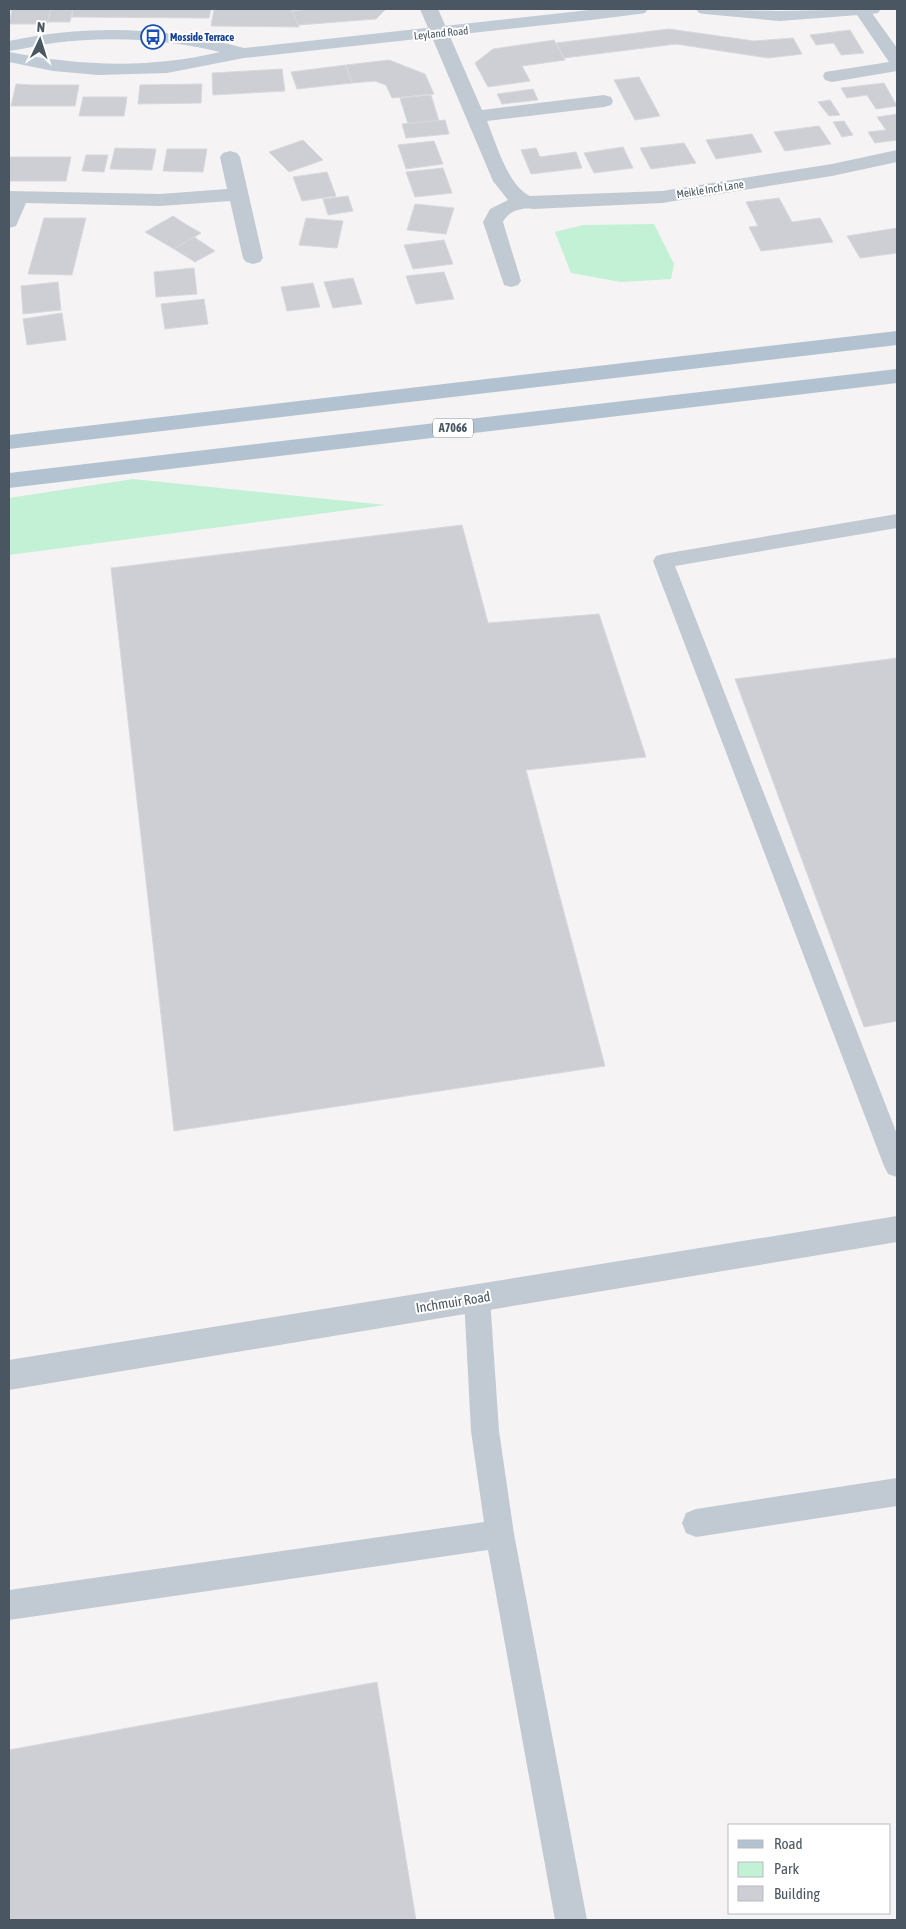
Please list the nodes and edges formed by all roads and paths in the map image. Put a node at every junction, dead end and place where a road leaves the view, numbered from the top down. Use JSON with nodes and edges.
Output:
{"nodes":[{"id":1,"x":429,"y":9,"type":"edge"},
{"id":2,"x":639,"y":9,"type":"edge"},
{"id":3,"x":705,"y":9,"type":"edge"},
{"id":4,"x":723,"y":10,"type":"edge"},
{"id":5,"x":866,"y":10,"type":"edge"},
{"id":6,"x":439,"y":33,"type":"junction"},
{"id":7,"x":9,"y":46,"type":"edge"},
{"id":8,"x":244,"y":53,"type":"junction"},
{"id":9,"x":9,"y":57,"type":"edge"},
{"id":10,"x":897,"y":60,"type":"edge"},
{"id":11,"x":897,"y":66,"type":"edge"},
{"id":12,"x":832,"y":76,"type":"dead end"},
{"id":13,"x":604,"y":101,"type":"dead end"},
{"id":14,"x":476,"y":118,"type":"junction"},
{"id":15,"x":897,"y":156,"type":"edge"},
{"id":16,"x":230,"y":157,"type":"dead end"},
{"id":17,"x":238,"y":194,"type":"junction"},
{"id":18,"x":13,"y":197,"type":"edge"},
{"id":19,"x":521,"y":201,"type":"junction"},
{"id":20,"x":9,"y":222,"type":"edge"},
{"id":21,"x":253,"y":258,"type":"dead end"},
{"id":22,"x":511,"y":281,"type":"dead end"},
{"id":23,"x":897,"y":338,"type":"edge"},
{"id":24,"x":897,"y":376,"type":"edge"},
{"id":25,"x":9,"y":442,"type":"edge"},
{"id":26,"x":9,"y":481,"type":"edge"},
{"id":27,"x":897,"y":521,"type":"edge"},
{"id":28,"x":897,"y":1166,"type":"edge"},
{"id":29,"x":897,"y":1229,"type":"edge"},
{"id":30,"x":477,"y":1298,"type":"junction"},
{"id":31,"x":9,"y":1375,"type":"edge"},
{"id":32,"x":897,"y":1492,"type":"edge"},
{"id":33,"x":696,"y":1523,"type":"dead end"},
{"id":34,"x":500,"y":1534,"type":"junction"},
{"id":35,"x":9,"y":1605,"type":"edge"},
{"id":36,"x":571,"y":1920,"type":"edge"}],
"edges":[{"from":1,"to":6,"type":"street"},
{"from":2,"to":6,"type":"street","name":"Leyland Road"},
{"from":3,"to":4,"type":"street"},
{"from":4,"to":5,"type":"street"},
{"from":5,"to":10,"type":"street"},
{"from":6,"to":8,"type":"street","name":"Leyland Road"},
{"from":6,"to":14,"type":"street"},
{"from":7,"to":8,"type":"street","name":"Leyland Road"},
{"from":8,"to":9,"type":"street","name":"Leyland Road"},
{"from":11,"to":12,"type":"street"},
{"from":13,"to":14,"type":"street"},
{"from":14,"to":19,"type":"street"},
{"from":15,"to":19,"type":"street","name":"Meikle Inch Lane"},
{"from":16,"to":17,"type":"street"},
{"from":17,"to":18,"type":"street"},
{"from":17,"to":21,"type":"street"},
{"from":18,"to":20,"type":"street"},
{"from":19,"to":22,"type":"street","name":"Meikle Inch Lane"},
{"from":23,"to":25,"type":"main road"},
{"from":24,"to":26,"type":"main road","number":"A7066"},
{"from":27,"to":28,"type":"lane"},
{"from":29,"to":30,"type":"street","name":"Inchmuir Road"},
{"from":30,"to":31,"type":"street","name":"Inchmuir Road"},
{"from":30,"to":34,"type":"lane"},
{"from":32,"to":33,"type":"lane"},
{"from":34,"to":35,"type":"lane"},
{"from":34,"to":36,"type":"lane"}]}
